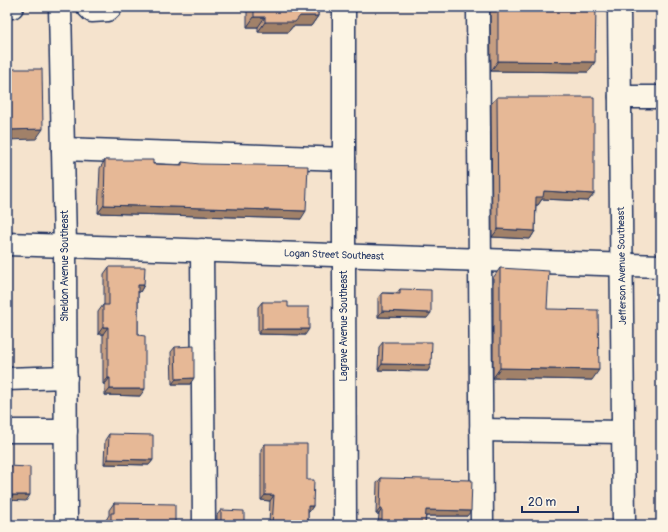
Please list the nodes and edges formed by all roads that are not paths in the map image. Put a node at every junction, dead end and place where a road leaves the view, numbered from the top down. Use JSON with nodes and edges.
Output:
{"nodes":[{"id":1,"x":7,"y":7,"type":"edge"},
{"id":2,"x":12,"y":7,"type":"edge"},
{"id":3,"x":60,"y":7,"type":"edge"},
{"id":4,"x":88,"y":7,"type":"edge"},
{"id":5,"x":111,"y":7,"type":"edge"},
{"id":6,"x":344,"y":7,"type":"edge"},
{"id":7,"x":478,"y":7,"type":"edge"},
{"id":8,"x":619,"y":7,"type":"edge"},
{"id":9,"x":620,"y":97,"type":"junction"},
{"id":10,"x":661,"y":97,"type":"edge"},
{"id":11,"x":63,"y":148,"type":"junction"},
{"id":12,"x":344,"y":159,"type":"junction"},
{"id":13,"x":7,"y":244,"type":"edge"},
{"id":14,"x":65,"y":246,"type":"junction"},
{"id":15,"x":202,"y":250,"type":"junction"},
{"id":16,"x":344,"y":256,"type":"junction"},
{"id":17,"x":480,"y":260,"type":"junction"},
{"id":18,"x":622,"y":266,"type":"junction"},
{"id":19,"x":661,"y":266,"type":"edge"},
{"id":20,"x":66,"y":377,"type":"junction"},
{"id":21,"x":7,"y":379,"type":"edge"},
{"id":22,"x":481,"y":430,"type":"junction"},
{"id":23,"x":7,"y":431,"type":"edge"},
{"id":24,"x":66,"y":431,"type":"junction"},
{"id":25,"x":623,"y":432,"type":"junction"},
{"id":26,"x":66,"y":525,"type":"edge"},
{"id":27,"x":204,"y":525,"type":"edge"},
{"id":28,"x":345,"y":525,"type":"edge"},
{"id":29,"x":482,"y":525,"type":"edge"},
{"id":30,"x":624,"y":525,"type":"edge"}],
"edges":[{"from":1,"to":2,"type":"street"},
{"from":3,"to":11,"type":"street","name":"Sheldon Avenue Southeast"},
{"from":4,"to":5,"type":"street"},
{"from":6,"to":12,"type":"street","name":"Lagrave Avenue Southeast"},
{"from":7,"to":17,"type":"street"},
{"from":8,"to":9,"type":"street","name":"Jefferson Avenue Southeast"},
{"from":9,"to":10,"type":"street"},
{"from":9,"to":18,"type":"street","name":"Jefferson Avenue Southeast"},
{"from":11,"to":12,"type":"street"},
{"from":11,"to":14,"type":"street","name":"Sheldon Avenue Southeast"},
{"from":12,"to":16,"type":"street","name":"Lagrave Avenue Southeast"},
{"from":13,"to":14,"type":"street","name":"Logan Street Southeast"},
{"from":14,"to":15,"type":"street","name":"Logan Street Southeast"},
{"from":14,"to":20,"type":"street","name":"Sheldon Avenue Southeast"},
{"from":15,"to":16,"type":"street","name":"Logan Street Southeast"},
{"from":15,"to":27,"type":"street"},
{"from":16,"to":17,"type":"street","name":"Logan Street Southeast"},
{"from":16,"to":28,"type":"street","name":"Lagrave Avenue Southeast"},
{"from":17,"to":18,"type":"street","name":"Logan Street Southeast"},
{"from":17,"to":22,"type":"street"},
{"from":18,"to":19,"type":"street","name":"Logan Street Southeast"},
{"from":18,"to":25,"type":"street","name":"Jefferson Avenue Southeast"},
{"from":20,"to":21,"type":"street"},
{"from":20,"to":24,"type":"street","name":"Sheldon Avenue Southeast"},
{"from":22,"to":25,"type":"street"},
{"from":22,"to":29,"type":"street"},
{"from":23,"to":24,"type":"street"},
{"from":24,"to":26,"type":"street","name":"Sheldon Avenue Southeast"},
{"from":25,"to":30,"type":"street","name":"Jefferson Avenue Southeast"}]}
